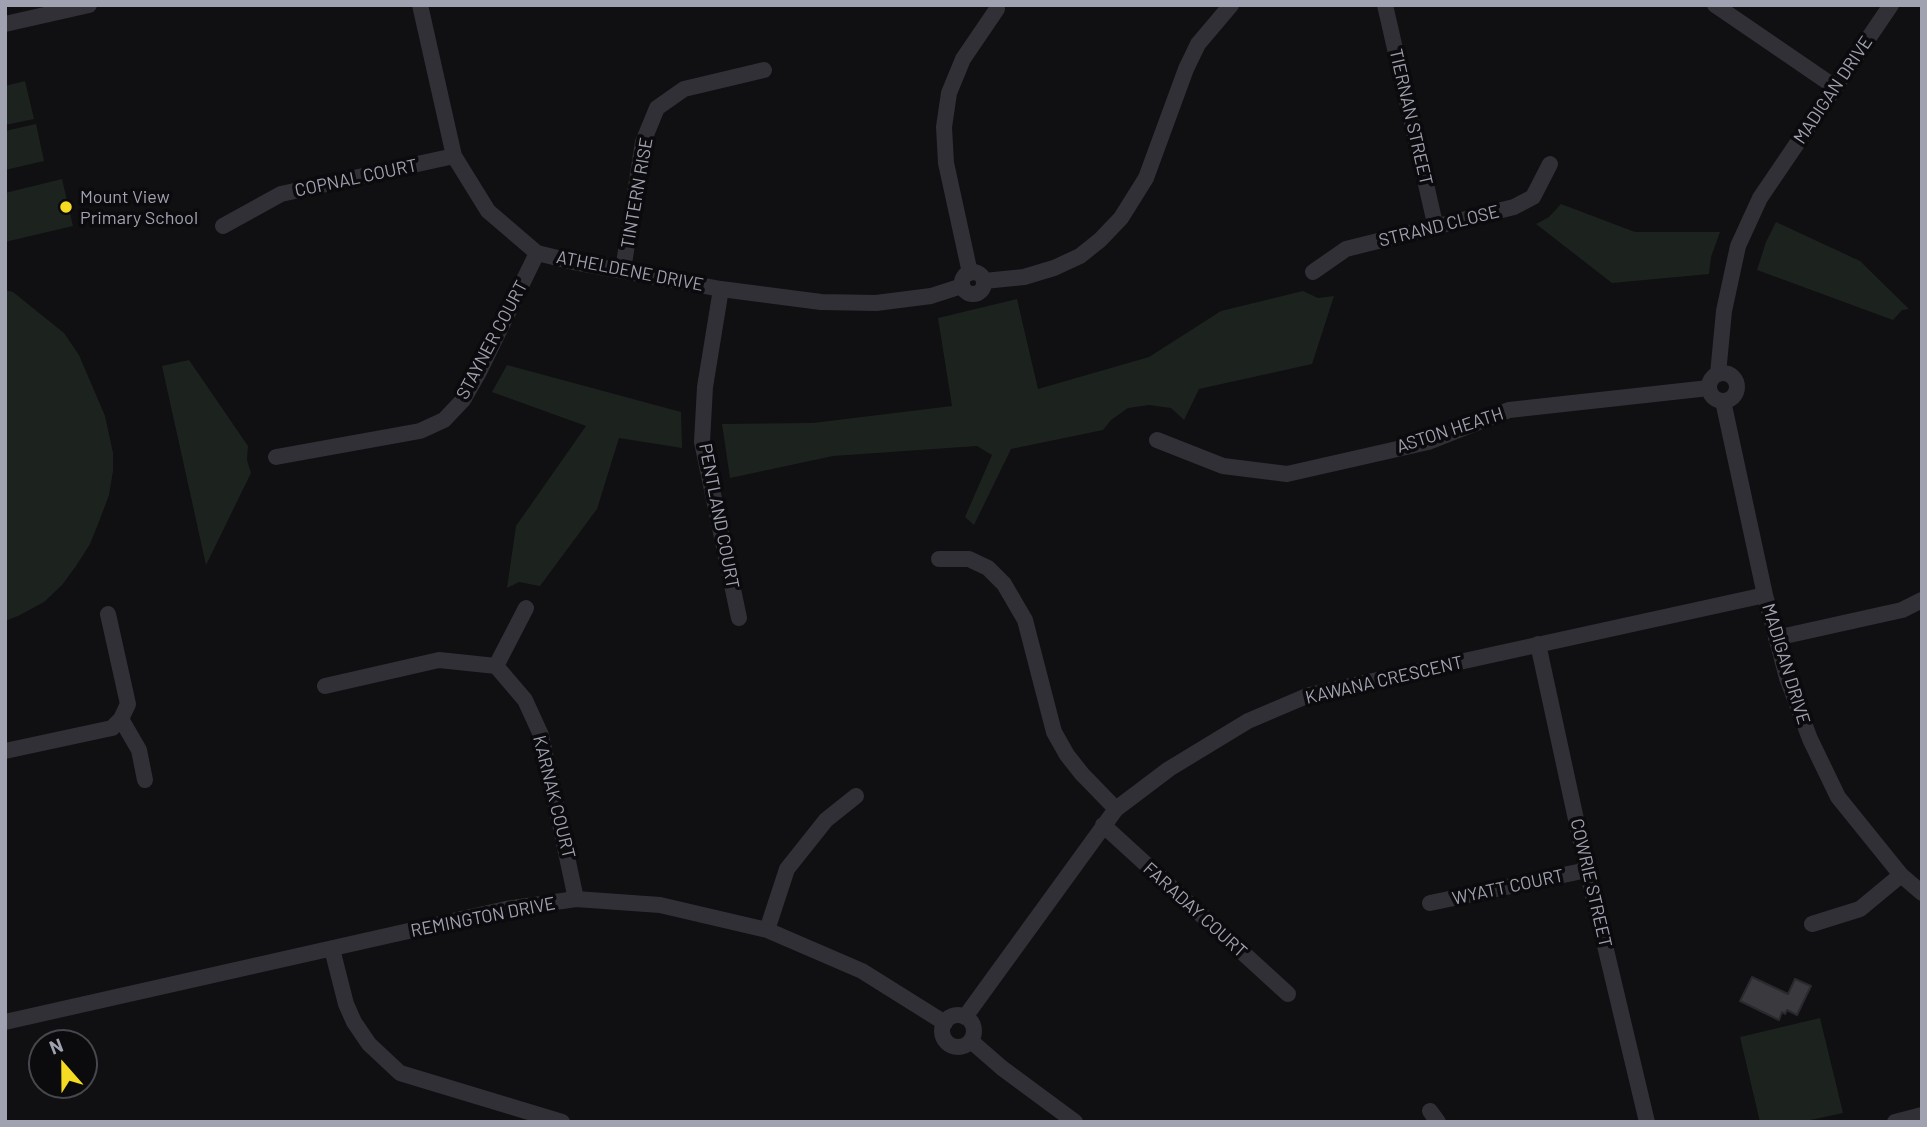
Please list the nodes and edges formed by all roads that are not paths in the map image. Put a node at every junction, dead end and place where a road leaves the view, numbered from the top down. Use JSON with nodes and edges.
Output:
{"nodes":[{"id":1,"x":89,"y":5,"type":"edge"},
{"id":2,"x":421,"y":5,"type":"edge"},
{"id":3,"x":1231,"y":5,"type":"edge"},
{"id":4,"x":1385,"y":5,"type":"edge"},
{"id":5,"x":1715,"y":5,"type":"edge"},
{"id":6,"x":1891,"y":5,"type":"edge"},
{"id":7,"x":997,"y":9,"type":"dead end"},
{"id":8,"x":5,"y":24,"type":"edge"},
{"id":9,"x":764,"y":70,"type":"dead end"},
{"id":10,"x":1835,"y":87,"type":"junction"},
{"id":11,"x":454,"y":156,"type":"junction"},
{"id":12,"x":1550,"y":164,"type":"dead end"},
{"id":13,"x":223,"y":226,"type":"dead end"},
{"id":14,"x":1436,"y":228,"type":"junction"},
{"id":15,"x":537,"y":253,"type":"junction"},
{"id":16,"x":624,"y":270,"type":"junction"},
{"id":17,"x":1313,"y":272,"type":"dead end"},
{"id":18,"x":972,"y":280,"type":"junction"},
{"id":19,"x":722,"y":289,"type":"junction"},
{"id":20,"x":1718,"y":374,"type":"junction"},
{"id":21,"x":1709,"y":388,"type":"junction"},
{"id":22,"x":1723,"y":401,"type":"junction"},
{"id":23,"x":1157,"y":440,"type":"dead end"},
{"id":24,"x":276,"y":457,"type":"dead end"},
{"id":25,"x":939,"y":559,"type":"dead end"},
{"id":26,"x":1765,"y":595,"type":"junction"},
{"id":27,"x":1922,"y":600,"type":"edge"},
{"id":28,"x":526,"y":608,"type":"dead end"},
{"id":29,"x":108,"y":614,"type":"dead end"},
{"id":30,"x":739,"y":618,"type":"dead end"},
{"id":31,"x":1776,"y":638,"type":"junction"},
{"id":32,"x":1538,"y":644,"type":"junction"},
{"id":33,"x":496,"y":666,"type":"junction"},
{"id":34,"x":325,"y":686,"type":"dead end"},
{"id":35,"x":121,"y":719,"type":"junction"},
{"id":36,"x":5,"y":751,"type":"edge"},
{"id":37,"x":145,"y":780,"type":"dead end"},
{"id":38,"x":856,"y":796,"type":"dead end"},
{"id":39,"x":1116,"y":809,"type":"junction"},
{"id":40,"x":1103,"y":825,"type":"junction"},
{"id":41,"x":1587,"y":870,"type":"junction"},
{"id":42,"x":1901,"y":875,"type":"junction"},
{"id":43,"x":1922,"y":893,"type":"edge"},
{"id":44,"x":576,"y":899,"type":"junction"},
{"id":45,"x":1430,"y":903,"type":"dead end"},
{"id":46,"x":1812,"y":924,"type":"dead end"},
{"id":47,"x":767,"y":930,"type":"junction"},
{"id":48,"x":332,"y":949,"type":"junction"},
{"id":49,"x":1288,"y":994,"type":"dead end"},
{"id":50,"x":965,"y":1017,"type":"junction"},
{"id":51,"x":5,"y":1022,"type":"edge"},
{"id":52,"x":945,"y":1023,"type":"junction"},
{"id":53,"x":971,"y":1041,"type":"junction"},
{"id":54,"x":1922,"y":1115,"type":"edge"},
{"id":55,"x":562,"y":1122,"type":"edge"},
{"id":56,"x":1075,"y":1122,"type":"edge"},
{"id":57,"x":1647,"y":1122,"type":"edge"},
{"id":58,"x":1895,"y":1122,"type":"edge"}],
"edges":[{"from":1,"to":8,"type":"street"},
{"from":2,"to":11,"type":"street","name":"ATHELDENE DRIVE"},
{"from":3,"to":18,"type":"street","name":"ATHELDENE DRIVE"},
{"from":4,"to":14,"type":"street","name":"TIERNAN STREET"},
{"from":5,"to":10,"type":"street"},
{"from":6,"to":10,"type":"street","name":"MADIGAN DRIVE"},
{"from":7,"to":18,"type":"street"},
{"from":9,"to":16,"type":"street","name":"TINTERN RISE"},
{"from":10,"to":20,"type":"street","name":"MADIGAN DRIVE"},
{"from":11,"to":13,"type":"street","name":"COPNAL COURT"},
{"from":11,"to":15,"type":"street","name":"ATHELDENE DRIVE"},
{"from":12,"to":14,"type":"street","name":"STRAND CLOSE"},
{"from":14,"to":17,"type":"street","name":"STRAND CLOSE"},
{"from":15,"to":16,"type":"street","name":"ATHELDENE DRIVE"},
{"from":15,"to":24,"type":"street","name":"STAYNER COURT"},
{"from":16,"to":19,"type":"street","name":"ATHELDENE DRIVE"},
{"from":18,"to":19,"type":"street","name":"ATHELDENE DRIVE"},
{"from":19,"to":30,"type":"street","name":"PENTLAND COURT"},
{"from":20,"to":21,"type":"street"},
{"from":20,"to":22,"type":"street"},
{"from":21,"to":22,"type":"street"},
{"from":21,"to":23,"type":"street","name":"ASTON HEATH"},
{"from":22,"to":26,"type":"street","name":"MADIGAN DRIVE"},
{"from":25,"to":39,"type":"street"},
{"from":26,"to":31,"type":"street","name":"MADIGAN DRIVE"},
{"from":26,"to":32,"type":"street","name":"KAWANA CRESCENT"},
{"from":27,"to":31,"type":"street"},
{"from":28,"to":33,"type":"street"},
{"from":29,"to":35,"type":"street"},
{"from":31,"to":42,"type":"street","name":"MADIGAN DRIVE"},
{"from":32,"to":39,"type":"street","name":"KAWANA CRESCENT"},
{"from":32,"to":41,"type":"street","name":"COWRIE STREET"},
{"from":33,"to":34,"type":"street"},
{"from":33,"to":44,"type":"street","name":"KARNAK COURT"},
{"from":35,"to":36,"type":"street"},
{"from":35,"to":37,"type":"street"},
{"from":38,"to":47,"type":"street"},
{"from":39,"to":40,"type":"street","name":"KAWANA CRESCENT"},
{"from":40,"to":49,"type":"street","name":"FARADAY COURT"},
{"from":40,"to":50,"type":"street","name":"KAWANA CRESCENT"},
{"from":41,"to":45,"type":"street","name":"WYATT COURT"},
{"from":41,"to":57,"type":"street","name":"COWRIE STREET"},
{"from":42,"to":43,"type":"street","name":"MADIGAN DRIVE"},
{"from":42,"to":46,"type":"street"},
{"from":44,"to":47,"type":"street","name":"REMINGTON DRIVE"},
{"from":44,"to":48,"type":"street","name":"REMINGTON DRIVE"},
{"from":47,"to":52,"type":"street","name":"REMINGTON DRIVE"},
{"from":48,"to":51,"type":"street","name":"REMINGTON DRIVE"},
{"from":48,"to":55,"type":"street"},
{"from":50,"to":52,"type":"street"},
{"from":50,"to":53,"type":"street"},
{"from":52,"to":53,"type":"street"},
{"from":53,"to":56,"type":"street"},
{"from":54,"to":58,"type":"street"}]}
